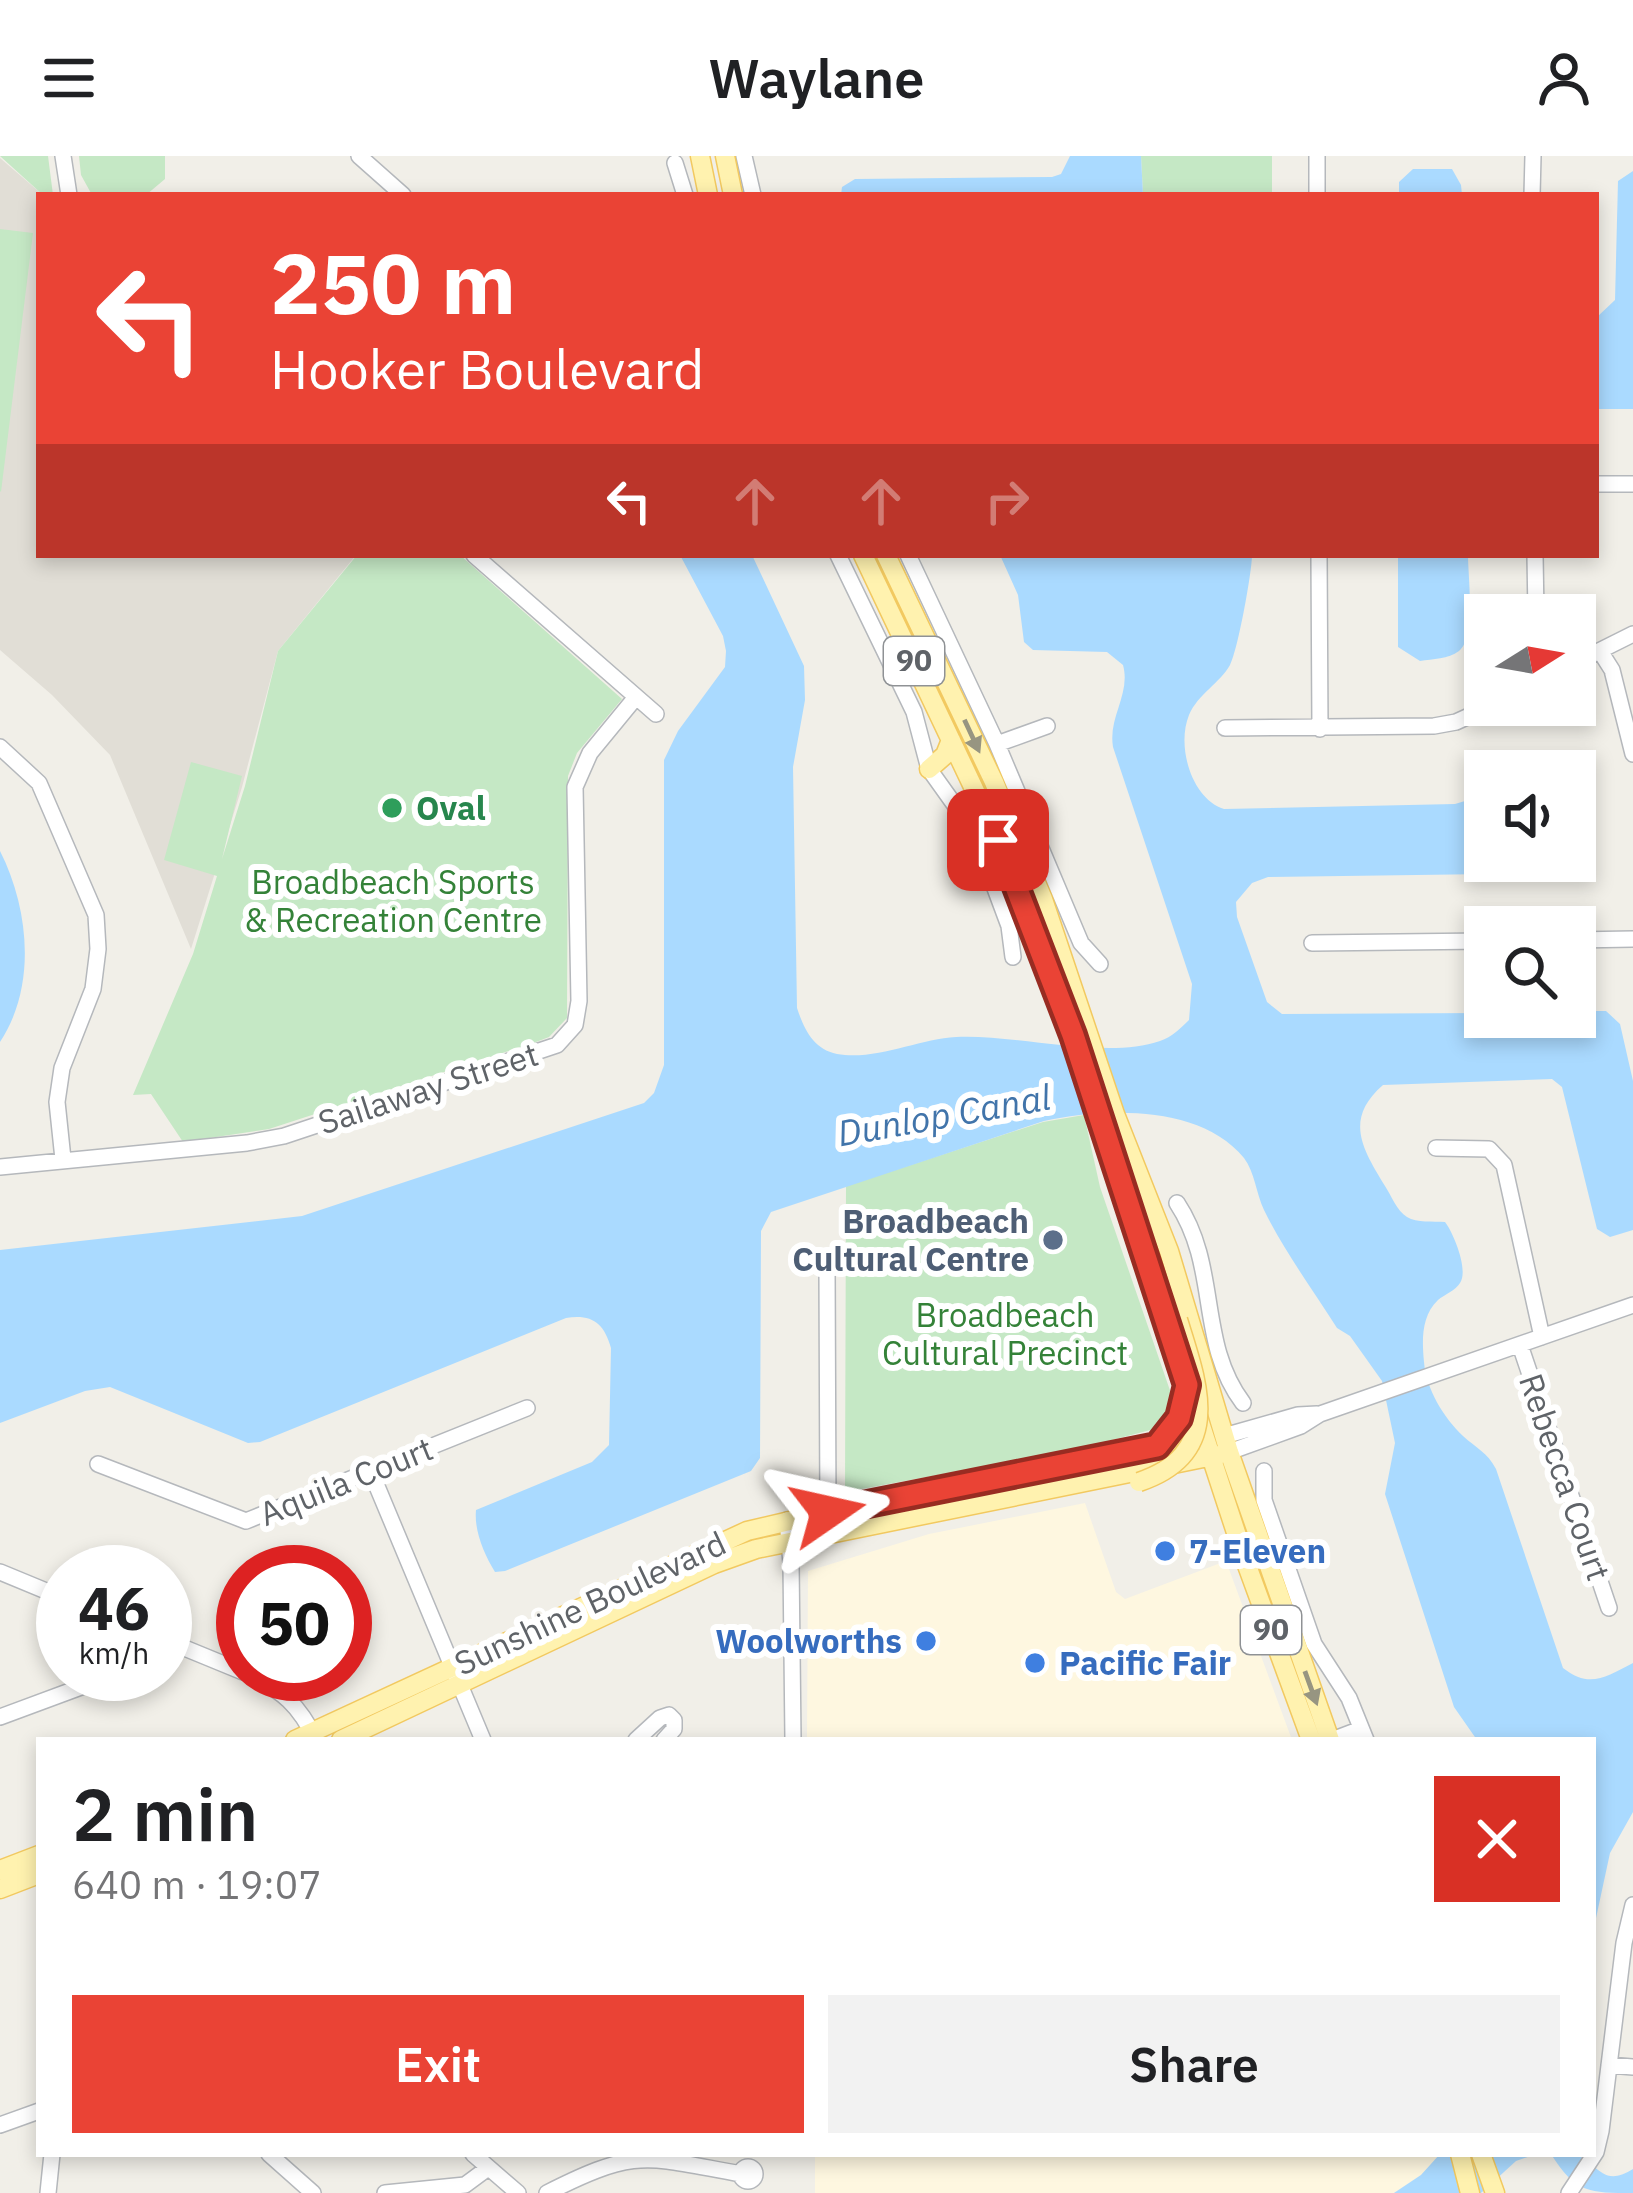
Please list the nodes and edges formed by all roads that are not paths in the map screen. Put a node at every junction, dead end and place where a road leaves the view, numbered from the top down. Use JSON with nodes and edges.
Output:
{"nodes":[{"id":1,"x":63,"y":156,"type":"edge"},
{"id":2,"x":359,"y":156,"type":"edge"},
{"id":3,"x":700,"y":156,"type":"edge"},
{"id":4,"x":724,"y":156,"type":"edge"},
{"id":5,"x":744,"y":156,"type":"edge"},
{"id":6,"x":1317,"y":156,"type":"edge"},
{"id":7,"x":1533,"y":156,"type":"edge"},
{"id":8,"x":675,"y":163,"type":"dead end"},
{"id":9,"x":69,"y":192,"type":"edge"},
{"id":10,"x":400,"y":192,"type":"edge"},
{"id":11,"x":684,"y":192,"type":"edge"},
{"id":12,"x":707,"y":192,"type":"edge"},
{"id":13,"x":732,"y":192,"type":"edge"},
{"id":14,"x":752,"y":192,"type":"edge"},
{"id":15,"x":1317,"y":192,"type":"edge"},
{"id":16,"x":1532,"y":192,"type":"edge"},
{"id":17,"x":1599,"y":484,"type":"edge"},
{"id":18,"x":1633,"y":484,"type":"edge"},
{"id":19,"x":477,"y":558,"type":"edge"},
{"id":20,"x":839,"y":558,"type":"edge"},
{"id":21,"x":863,"y":558,"type":"edge"},
{"id":22,"x":887,"y":558,"type":"edge"},
{"id":23,"x":909,"y":558,"type":"edge"},
{"id":24,"x":1319,"y":558,"type":"edge"},
{"id":25,"x":1535,"y":558,"type":"edge"},
{"id":26,"x":1536,"y":594,"type":"edge"},
{"id":27,"x":1633,"y":634,"type":"edge"},
{"id":28,"x":1600,"y":651,"type":"junction"},
{"id":29,"x":1596,"y":653,"type":"edge"},
{"id":30,"x":636,"y":698,"type":"junction"},
{"id":31,"x":656,"y":714,"type":"dead end"},
{"id":32,"x":1464,"y":717,"type":"edge"},
{"id":33,"x":1047,"y":726,"type":"dead end"},
{"id":34,"x":1226,"y":728,"type":"dead end"},
{"id":35,"x":1320,"y":729,"type":"junction"},
{"id":36,"x":951,"y":740,"type":"junction"},
{"id":37,"x":998,"y":745,"type":"junction"},
{"id":38,"x":0,"y":747,"type":"edge"},
{"id":39,"x":1633,"y":754,"type":"edge"},
{"id":40,"x":964,"y":767,"type":"junction"},
{"id":41,"x":929,"y":769,"type":"junction"},
{"id":42,"x":1633,"y":939,"type":"edge"},
{"id":43,"x":1596,"y":940,"type":"edge"},
{"id":44,"x":1464,"y":941,"type":"edge"},
{"id":45,"x":1312,"y":943,"type":"dead end"},
{"id":46,"x":1013,"y":957,"type":"dead end"},
{"id":47,"x":1100,"y":964,"type":"dead end"},
{"id":48,"x":1082,"y":1037,"type":"junction"},
{"id":49,"x":1108,"y":1117,"type":"junction"},
{"id":50,"x":1436,"y":1148,"type":"dead end"},
{"id":51,"x":63,"y":1159,"type":"junction"},
{"id":52,"x":0,"y":1167,"type":"edge"},
{"id":53,"x":1149,"y":1200,"type":"junction"},
{"id":54,"x":1177,"y":1203,"type":"dead end"},
{"id":55,"x":1197,"y":1243,"type":"junction"},
{"id":56,"x":1169,"y":1252,"type":"junction"},
{"id":57,"x":827,"y":1268,"type":"dead end"},
{"id":58,"x":1633,"y":1305,"type":"edge"},
{"id":59,"x":1542,"y":1337,"type":"junction"},
{"id":60,"x":1520,"y":1345,"type":"junction"},
{"id":61,"x":1187,"y":1385,"type":"junction"},
{"id":62,"x":1243,"y":1403,"type":"dead end"},
{"id":63,"x":526,"y":1408,"type":"dead end"},
{"id":64,"x":1157,"y":1446,"type":"junction"},
{"id":65,"x":1217,"y":1446,"type":"junction"},
{"id":66,"x":98,"y":1464,"type":"dead end"},
{"id":67,"x":1264,"y":1471,"type":"dead end"},
{"id":68,"x":371,"y":1472,"type":"junction"},
{"id":69,"x":828,"y":1512,"type":"junction"},
{"id":70,"x":787,"y":1520,"type":"junction"},
{"id":71,"x":859,"y":1527,"type":"junction"},
{"id":72,"x":789,"y":1543,"type":"junction"},
{"id":73,"x":0,"y":1572,"type":"edge"},
{"id":74,"x":36,"y":1587,"type":"edge"},
{"id":75,"x":1609,"y":1608,"type":"dead end"},
{"id":76,"x":454,"y":1676,"type":"junction"},
{"id":77,"x":43,"y":1701,"type":"edge"},
{"id":78,"x":292,"y":1701,"type":"edge"},
{"id":79,"x":0,"y":1717,"type":"edge"},
{"id":80,"x":1363,"y":1734,"type":"edge"},
{"id":81,"x":308,"y":1737,"type":"edge"},
{"id":82,"x":345,"y":1737,"type":"edge"},
{"id":83,"x":482,"y":1737,"type":"edge"},
{"id":84,"x":639,"y":1737,"type":"edge"},
{"id":85,"x":667,"y":1737,"type":"edge"},
{"id":86,"x":793,"y":1737,"type":"edge"},
{"id":87,"x":1310,"y":1737,"type":"edge"},
{"id":88,"x":1330,"y":1737,"type":"edge"},
{"id":89,"x":36,"y":1856,"type":"edge"},
{"id":90,"x":0,"y":1870,"type":"edge"},
{"id":91,"x":36,"y":1875,"type":"edge"},
{"id":92,"x":0,"y":1889,"type":"edge"},
{"id":93,"x":1633,"y":1905,"type":"edge"},
{"id":94,"x":1609,"y":2065,"type":"junction"},
{"id":95,"x":1633,"y":2067,"type":"edge"},
{"id":96,"x":36,"y":2112,"type":"edge"},
{"id":97,"x":0,"y":2125,"type":"edge"},
{"id":98,"x":1596,"y":2146,"type":"edge"},
{"id":99,"x":52,"y":2157,"type":"edge"},
{"id":100,"x":272,"y":2157,"type":"edge"},
{"id":101,"x":475,"y":2157,"type":"edge"},
{"id":102,"x":675,"y":2157,"type":"edge"},
{"id":103,"x":1461,"y":2157,"type":"edge"},
{"id":104,"x":1482,"y":2157,"type":"edge"},
{"id":105,"x":1592,"y":2157,"type":"edge"},
{"id":106,"x":488,"y":2168,"type":"junction"},
{"id":107,"x":750,"y":2174,"type":"edge"},
{"id":108,"x":1493,"y":2188,"type":"edge"},
{"id":109,"x":1570,"y":2192,"type":"edge"},
{"id":110,"x":48,"y":2193,"type":"edge"},
{"id":111,"x":313,"y":2193,"type":"edge"},
{"id":112,"x":385,"y":2193,"type":"edge"},
{"id":113,"x":518,"y":2193,"type":"edge"},
{"id":114,"x":547,"y":2193,"type":"edge"},
{"id":115,"x":1470,"y":2193,"type":"edge"}],
"edges":[{"from":1,"to":9,"type":"street"},
{"from":2,"to":10,"type":"street"},
{"from":3,"to":12,"type":"main road"},
{"from":4,"to":13,"type":"main road"},
{"from":5,"to":14,"type":"street"},
{"from":6,"to":15,"type":"street"},
{"from":7,"to":16,"type":"street"},
{"from":8,"to":11,"type":"street"},
{"from":17,"to":18,"type":"street"},
{"from":19,"to":30,"type":"street"},
{"from":20,"to":41,"type":"street"},
{"from":21,"to":36,"type":"main road","number":"90"},
{"from":22,"to":48,"type":"main road","number":"90","one_way":true},
{"from":23,"to":37,"type":"street"},
{"from":24,"to":35,"type":"street"},
{"from":25,"to":26,"type":"street"},
{"from":27,"to":28,"type":"street"},
{"from":28,"to":29,"type":"street"},
{"from":28,"to":39,"type":"street"},
{"from":30,"to":31,"type":"street"},
{"from":30,"to":51,"type":"street","name":"Sailaway Street"},
{"from":32,"to":35,"type":"street"},
{"from":33,"to":37,"type":"street"},
{"from":34,"to":35,"type":"street"},
{"from":36,"to":40,"type":"main road","number":"90"},
{"from":36,"to":41,"type":"main road"},
{"from":37,"to":47,"type":"street"},
{"from":38,"to":51,"type":"street"},
{"from":40,"to":41,"type":"main road"},
{"from":40,"to":48,"type":"main road","number":"90"},
{"from":41,"to":46,"type":"street"},
{"from":42,"to":43,"type":"street"},
{"from":44,"to":45,"type":"street"},
{"from":48,"to":49,"type":"main road","number":"90"},
{"from":49,"to":53,"type":"main road","number":"90"},
{"from":49,"to":61,"type":"main road","number":"90"},
{"from":50,"to":59,"type":"street"},
{"from":51,"to":52,"type":"street","name":"Sailaway Street"},
{"from":53,"to":56,"type":"main road","number":"90"},
{"from":53,"to":71,"type":"main road","bridge":true},
{"from":54,"to":55,"type":"street"},
{"from":55,"to":56,"type":"street"},
{"from":55,"to":62,"type":"street"},
{"from":56,"to":65,"type":"main road","number":"90"},
{"from":57,"to":69,"type":"street"},
{"from":58,"to":59,"type":"street","name":"Sunshine Boulevard"},
{"from":59,"to":60,"type":"street","name":"Sunshine Boulevard"},
{"from":60,"to":65,"type":"street","name":"Sunshine Boulevard"},
{"from":60,"to":75,"type":"street","name":"Rebecca Court"},
{"from":61,"to":64,"type":"main road"},
{"from":61,"to":65,"type":"main road","number":"90"},
{"from":63,"to":68,"type":"street","name":"Aquila Court"},
{"from":64,"to":65,"type":"main road","name":"Sunshine Boulevard"},
{"from":64,"to":69,"type":"main road","name":"Sunshine Boulevard"},
{"from":65,"to":71,"type":"main road","name":"Sunshine Boulevard"},
{"from":65,"to":87,"type":"main road","number":"90"},
{"from":65,"to":88,"type":"main road","number":"90","one_way":true},
{"from":66,"to":68,"type":"street","name":"Aquila Court"},
{"from":67,"to":80,"type":"street"},
{"from":68,"to":76,"type":"street"},
{"from":69,"to":70,"type":"main road","name":"Sunshine Boulevard"},
{"from":70,"to":72,"type":"street"},
{"from":70,"to":76,"type":"main road","name":"Sunshine Boulevard"},
{"from":71,"to":72,"type":"main road","name":"Sunshine Boulevard"},
{"from":72,"to":76,"type":"main road","name":"Sunshine Boulevard"},
{"from":72,"to":86,"type":"street"},
{"from":73,"to":74,"type":"street"},
{"from":76,"to":81,"type":"main road","name":"Sunshine Boulevard"},
{"from":76,"to":82,"type":"main road","name":"Sunshine Boulevard"},
{"from":76,"to":83,"type":"street"},
{"from":77,"to":79,"type":"street"},
{"from":78,"to":81,"type":"street"},
{"from":84,"to":85,"type":"street"},
{"from":89,"to":90,"type":"main road"},
{"from":91,"to":92,"type":"main road"},
{"from":93,"to":94,"type":"street"},
{"from":94,"to":95,"type":"street"},
{"from":94,"to":98,"type":"street"},
{"from":96,"to":97,"type":"street"},
{"from":99,"to":110,"type":"street"},
{"from":100,"to":111,"type":"street"},
{"from":101,"to":106,"type":"street"},
{"from":102,"to":107,"type":"street"},
{"from":102,"to":114,"type":"street"},
{"from":103,"to":115,"type":"main road"},
{"from":104,"to":108,"type":"main road"},
{"from":105,"to":109,"type":"street"},
{"from":106,"to":112,"type":"street"},
{"from":106,"to":113,"type":"street"}]}
